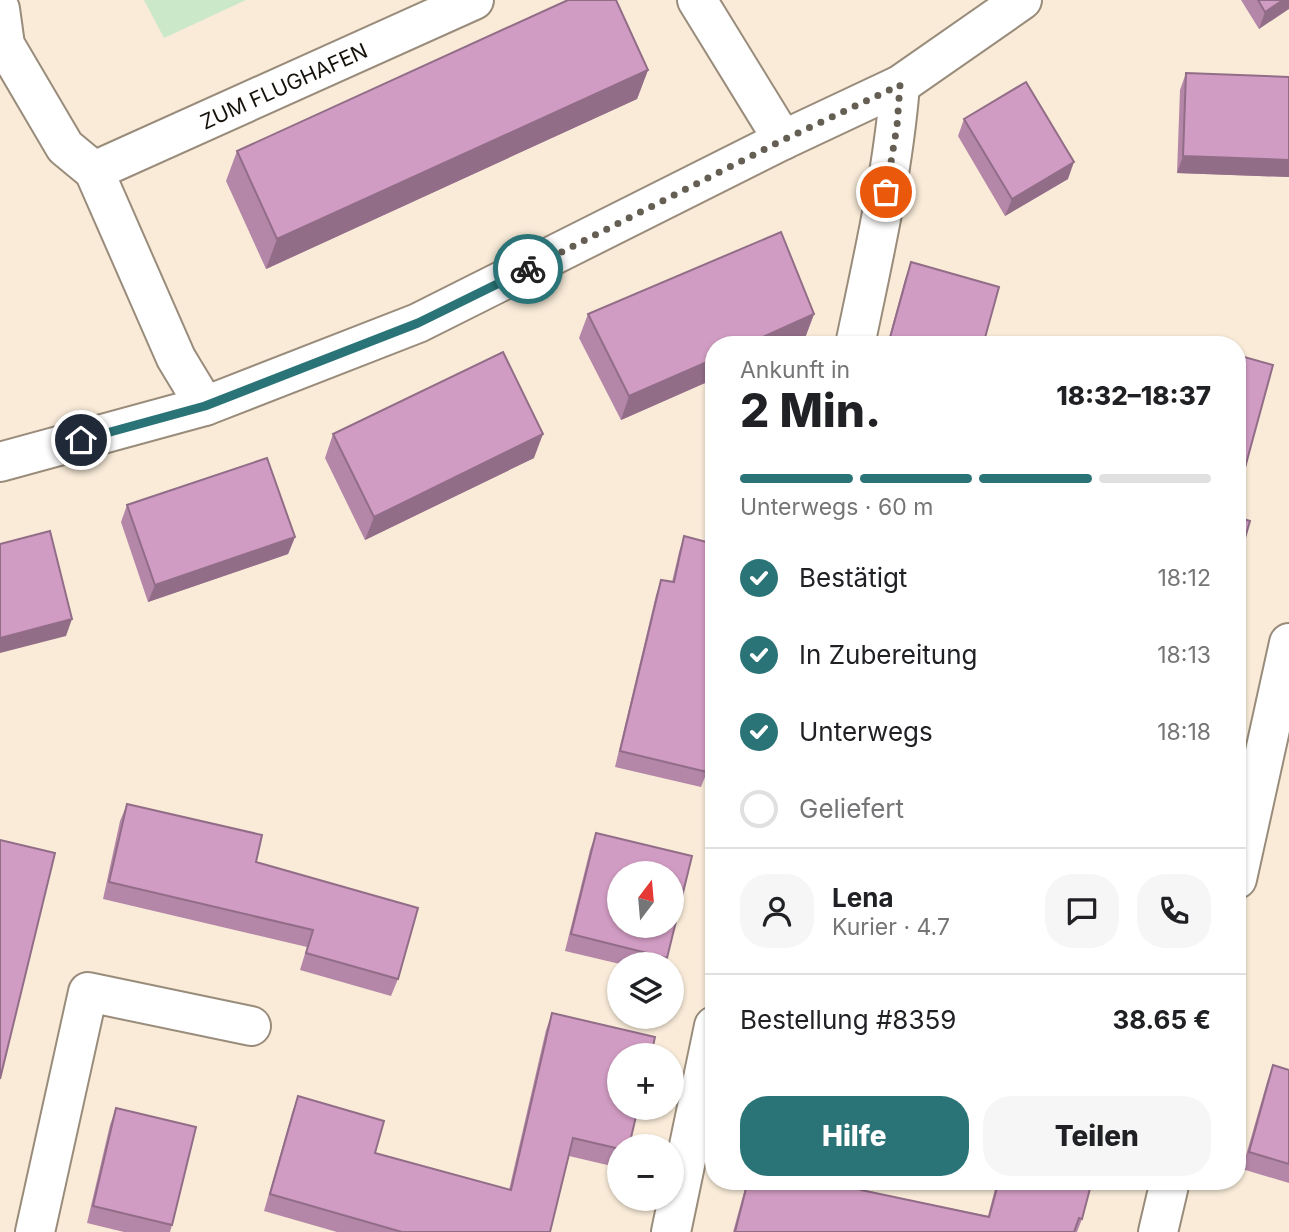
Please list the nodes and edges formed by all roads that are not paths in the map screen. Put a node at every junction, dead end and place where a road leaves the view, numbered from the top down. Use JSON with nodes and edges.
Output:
{"nodes":[{"id":1,"x":474,"y":0,"type":"edge"},
{"id":2,"x":697,"y":0,"type":"edge"},
{"id":3,"x":1022,"y":0,"type":"edge"},
{"id":4,"x":0,"y":9,"type":"edge"},
{"id":5,"x":900,"y":85,"type":"junction"},
{"id":6,"x":783,"y":140,"type":"junction"},
{"id":7,"x":94,"y":171,"type":"junction"},
{"id":8,"x":857,"y":336,"type":"edge"},
{"id":9,"x":205,"y":406,"type":"junction"},
{"id":10,"x":0,"y":462,"type":"edge"},
{"id":11,"x":1289,"y":643,"type":"edge"},
{"id":12,"x":1246,"y":838,"type":"edge"},
{"id":13,"x":251,"y":1026,"type":"dead end"},
{"id":14,"x":705,"y":1069,"type":"edge"},
{"id":15,"x":1168,"y":1190,"type":"edge"},
{"id":16,"x":35,"y":1232,"type":"edge"},
{"id":17,"x":671,"y":1232,"type":"edge"},
{"id":18,"x":1158,"y":1232,"type":"edge"}],
"edges":[{"from":1,"to":7,"type":"street","name":"ZUM FLUGHAFEN"},
{"from":2,"to":6,"type":"street"},
{"from":3,"to":5,"type":"street"},
{"from":4,"to":7,"type":"street"},
{"from":5,"to":6,"type":"street"},
{"from":5,"to":8,"type":"street"},
{"from":6,"to":9,"type":"street"},
{"from":7,"to":9,"type":"street"},
{"from":9,"to":10,"type":"street"},
{"from":11,"to":12,"type":"street"},
{"from":13,"to":16,"type":"street"},
{"from":14,"to":17,"type":"street"},
{"from":15,"to":18,"type":"street"}]}
